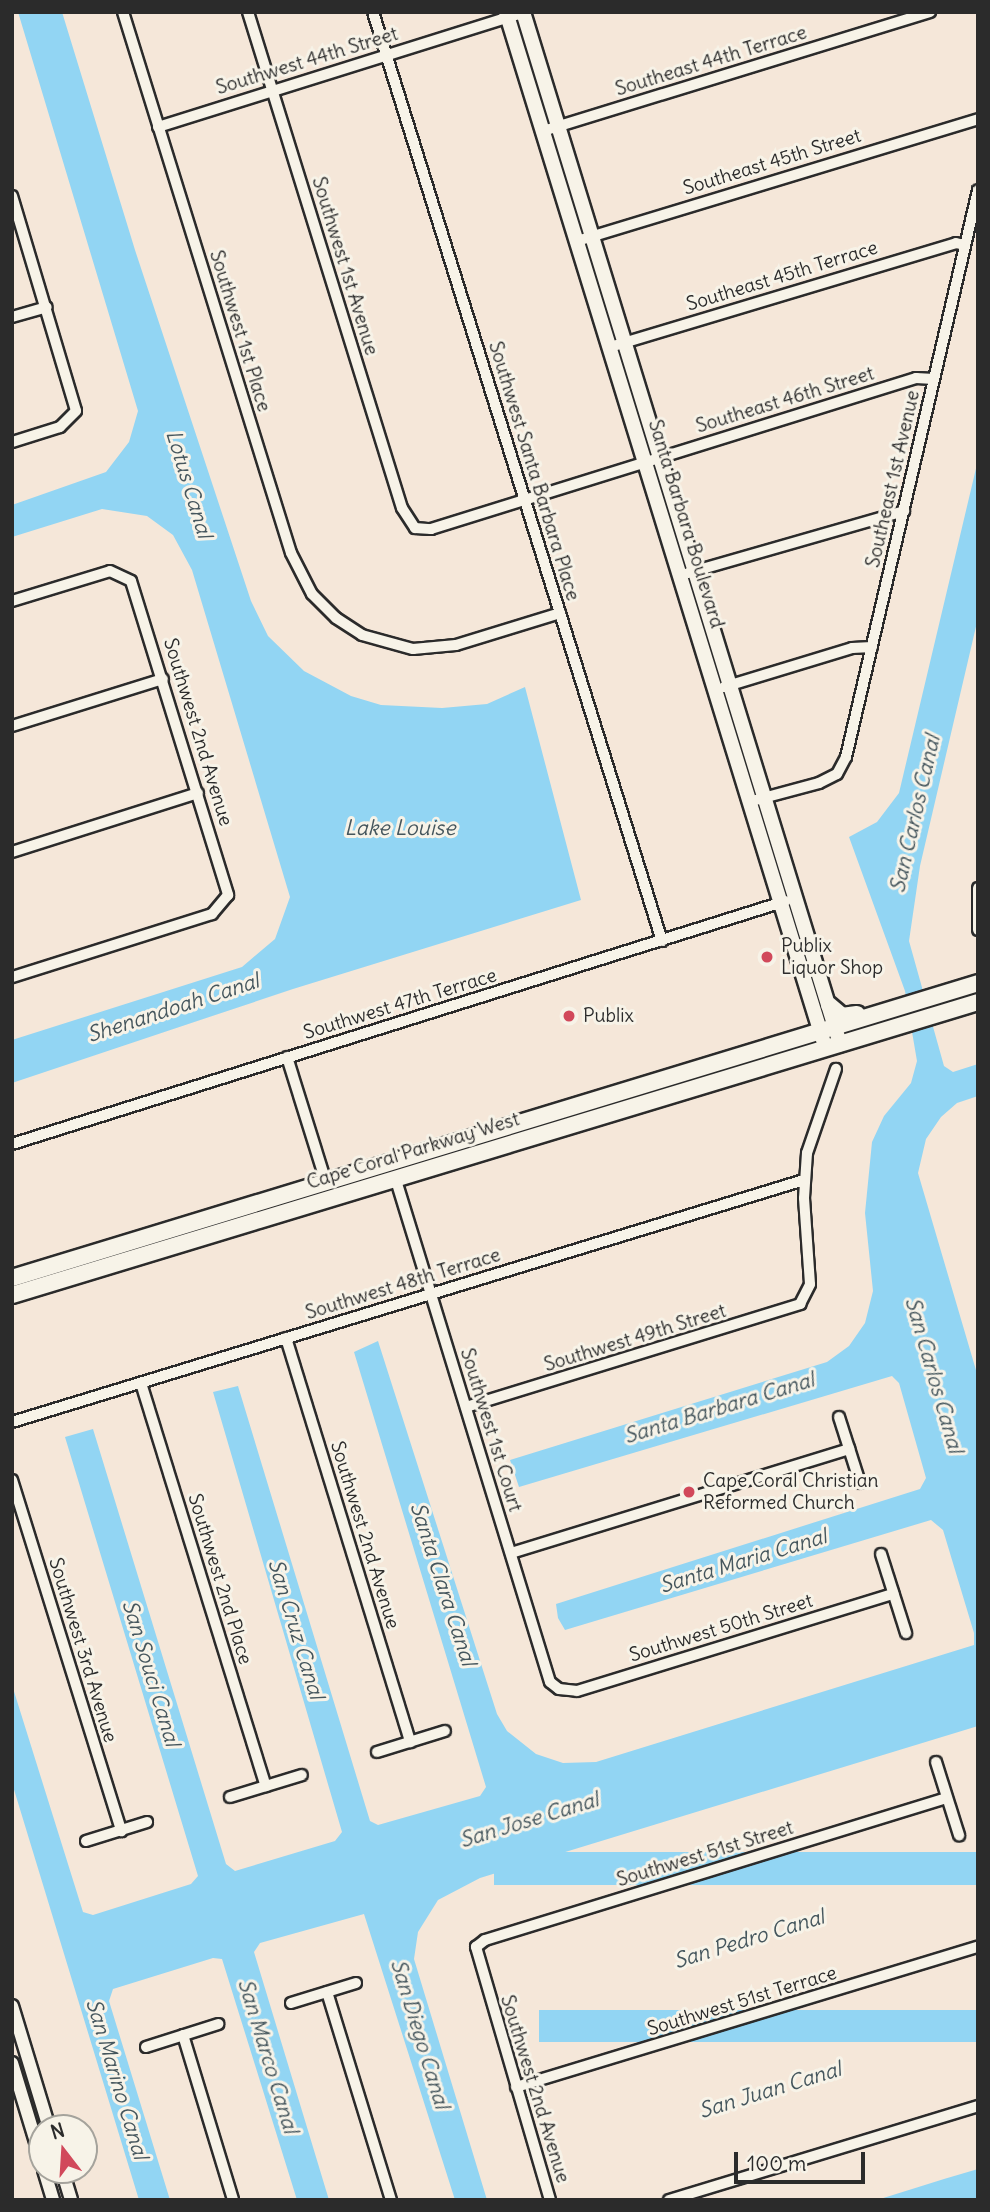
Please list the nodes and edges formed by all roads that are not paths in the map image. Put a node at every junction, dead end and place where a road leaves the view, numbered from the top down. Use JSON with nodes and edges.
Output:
{"nodes":[{"id":1,"x":122,"y":12,"type":"edge"},
{"id":2,"x":248,"y":12,"type":"edge"},
{"id":3,"x":373,"y":12,"type":"edge"},
{"id":4,"x":524,"y":12,"type":"edge"},
{"id":5,"x":930,"y":12,"type":"edge"},
{"id":6,"x":507,"y":15,"type":"edge"},
{"id":7,"x":386,"y":55,"type":"junction"},
{"id":8,"x":272,"y":91,"type":"junction"},
{"id":9,"x":978,"y":119,"type":"edge"},
{"id":10,"x":559,"y":126,"type":"junction"},
{"id":11,"x":158,"y":127,"type":"junction"},
{"id":12,"x":543,"y":131,"type":"junction"},
{"id":13,"x":978,"y":190,"type":"edge"},
{"id":14,"x":12,"y":196,"type":"edge"},
{"id":15,"x":593,"y":236,"type":"junction"},
{"id":16,"x":578,"y":242,"type":"junction"},
{"id":17,"x":965,"y":245,"type":"junction"},
{"id":18,"x":47,"y":307,"type":"junction"},
{"id":19,"x":12,"y":317,"type":"edge"},
{"id":20,"x":626,"y":342,"type":"junction"},
{"id":21,"x":610,"y":347,"type":"junction"},
{"id":22,"x":934,"y":379,"type":"junction"},
{"id":23,"x":12,"y":442,"type":"edge"},
{"id":24,"x":662,"y":456,"type":"junction"},
{"id":25,"x":646,"y":461,"type":"junction"},
{"id":26,"x":525,"y":499,"type":"junction"},
{"id":27,"x":904,"y":511,"type":"junction"},
{"id":28,"x":415,"y":528,"type":"joint"},
{"id":29,"x":697,"y":570,"type":"junction"},
{"id":30,"x":681,"y":575,"type":"junction"},
{"id":31,"x":12,"y":601,"type":"edge"},
{"id":32,"x":560,"y":613,"type":"junction"},
{"id":33,"x":872,"y":647,"type":"junction"},
{"id":34,"x":163,"y":679,"type":"junction"},
{"id":35,"x":733,"y":684,"type":"junction"},
{"id":36,"x":717,"y":689,"type":"junction"},
{"id":37,"x":12,"y":726,"type":"edge"},
{"id":38,"x":198,"y":793,"type":"junction"},
{"id":39,"x":768,"y":797,"type":"junction"},
{"id":40,"x":752,"y":801,"type":"junction"},
{"id":41,"x":12,"y":852,"type":"edge"},
{"id":42,"x":978,"y":888,"type":"edge"},
{"id":43,"x":799,"y":897,"type":"junction"},
{"id":44,"x":782,"y":902,"type":"junction"},
{"id":45,"x":978,"y":930,"type":"edge"},
{"id":46,"x":662,"y":941,"type":"junction"},
{"id":47,"x":12,"y":977,"type":"edge"},
{"id":48,"x":975,"y":984,"type":"edge"},
{"id":49,"x":978,"y":1002,"type":"edge"},
{"id":50,"x":902,"y":1003,"type":"junction"},
{"id":51,"x":829,"y":1005,"type":"junction"},
{"id":52,"x":828,"y":1029,"type":"junction"},
{"id":53,"x":833,"y":1046,"type":"junction"},
{"id":54,"x":287,"y":1057,"type":"junction"},
{"id":55,"x":836,"y":1069,"type":"dead end"},
{"id":56,"x":645,"y":1084,"type":"junction"},
{"id":57,"x":547,"y":1131,"type":"junction"},
{"id":58,"x":491,"y":1132,"type":"junction"},
{"id":59,"x":12,"y":1144,"type":"edge"},
{"id":60,"x":395,"y":1177,"type":"junction"},
{"id":61,"x":804,"y":1180,"type":"junction"},
{"id":62,"x":326,"y":1182,"type":"junction"},
{"id":63,"x":230,"y":1230,"type":"junction"},
{"id":64,"x":12,"y":1278,"type":"edge"},
{"id":65,"x":430,"y":1294,"type":"junction"},
{"id":66,"x":12,"y":1295,"type":"edge"},
{"id":67,"x":286,"y":1338,"type":"junction"},
{"id":68,"x":141,"y":1382,"type":"junction"},
{"id":69,"x":466,"y":1408,"type":"junction"},
{"id":70,"x":839,"y":1417,"type":"dead end"},
{"id":71,"x":12,"y":1422,"type":"edge"},
{"id":72,"x":849,"y":1449,"type":"junction"},
{"id":73,"x":12,"y":1480,"type":"edge"},
{"id":74,"x":860,"y":1483,"type":"dead end"},
{"id":75,"x":510,"y":1553,"type":"junction"},
{"id":76,"x":881,"y":1554,"type":"dead end"},
{"id":77,"x":894,"y":1594,"type":"junction"},
{"id":78,"x":906,"y":1633,"type":"dead end"},
{"id":79,"x":559,"y":1689,"type":"joint"},
{"id":80,"x":445,"y":1731,"type":"dead end"},
{"id":81,"x":410,"y":1742,"type":"junction"},
{"id":82,"x":377,"y":1752,"type":"dead end"},
{"id":83,"x":936,"y":1762,"type":"dead end"},
{"id":84,"x":302,"y":1775,"type":"dead end"},
{"id":85,"x":266,"y":1786,"type":"junction"},
{"id":86,"x":230,"y":1797,"type":"dead end"},
{"id":87,"x":947,"y":1798,"type":"junction"},
{"id":88,"x":147,"y":1822,"type":"dead end"},
{"id":89,"x":121,"y":1830,"type":"junction"},
{"id":90,"x":959,"y":1835,"type":"dead end"},
{"id":91,"x":86,"y":1841,"type":"dead end"},
{"id":92,"x":476,"y":1947,"type":"joint"},
{"id":93,"x":978,"y":1947,"type":"edge"},
{"id":94,"x":356,"y":1983,"type":"dead end"},
{"id":95,"x":327,"y":1992,"type":"junction"},
{"id":96,"x":291,"y":2003,"type":"dead end"},
{"id":97,"x":12,"y":2006,"type":"edge"},
{"id":98,"x":218,"y":2024,"type":"dead end"},
{"id":99,"x":183,"y":2035,"type":"junction"},
{"id":100,"x":146,"y":2047,"type":"dead end"},
{"id":101,"x":12,"y":2063,"type":"edge"},
{"id":102,"x":516,"y":2087,"type":"junction"},
{"id":103,"x":978,"y":2105,"type":"edge"},
{"id":104,"x":45,"y":2114,"type":"edge"},
{"id":105,"x":28,"y":2116,"type":"edge"},
{"id":106,"x":233,"y":2200,"type":"edge"},
{"id":107,"x":391,"y":2200,"type":"edge"},
{"id":108,"x":550,"y":2200,"type":"edge"},
{"id":109,"x":669,"y":2200,"type":"edge"}],
"edges":[{"from":1,"to":11,"type":"street","name":"Southwest 1st Place"},
{"from":2,"to":8,"type":"street","name":"Southwest 1st Avenue"},
{"from":3,"to":7,"type":"street","name":"Southwest Santa Barbara Place"},
{"from":4,"to":6,"type":"street","name":"Southwest 44th Street"},
{"from":4,"to":10,"type":"main road","name":"Santa Barbara Boulevard"},
{"from":5,"to":10,"type":"street","name":"Southeast 44th Terrace"},
{"from":6,"to":7,"type":"street","name":"Southwest 44th Street"},
{"from":6,"to":12,"type":"main road","name":"Santa Barbara Boulevard"},
{"from":7,"to":8,"type":"street","name":"Southwest 44th Street"},
{"from":7,"to":26,"type":"street","name":"Southwest Santa Barbara Place"},
{"from":8,"to":11,"type":"street","name":"Southwest 44th Street"},
{"from":8,"to":28,"type":"street","name":"Southwest 1st Avenue"},
{"from":9,"to":15,"type":"street","name":"Southeast 45th Street"},
{"from":10,"to":12,"type":"street","name":"Southeast 44th Terrace"},
{"from":10,"to":15,"type":"main road","name":"Santa Barbara Boulevard"},
{"from":11,"to":32,"type":"street","name":"Southwest 1st Place"},
{"from":12,"to":16,"type":"main road","name":"Santa Barbara Boulevard"},
{"from":13,"to":17,"type":"street","name":"Southeast 1st Avenue"},
{"from":14,"to":18,"type":"street"},
{"from":15,"to":16,"type":"street","name":"Southeast 45th Street"},
{"from":15,"to":20,"type":"main road","name":"Santa Barbara Boulevard"},
{"from":16,"to":21,"type":"main road","name":"Santa Barbara Boulevard"},
{"from":17,"to":20,"type":"street","name":"Southeast 45th Terrace"},
{"from":17,"to":22,"type":"street","name":"Southeast 1st Avenue"},
{"from":18,"to":19,"type":"street"},
{"from":18,"to":23,"type":"street"},
{"from":20,"to":21,"type":"street","name":"Southeast 45th Terrace"},
{"from":20,"to":24,"type":"main road","name":"Santa Barbara Boulevard"},
{"from":21,"to":25,"type":"main road","name":"Santa Barbara Boulevard"},
{"from":22,"to":24,"type":"street","name":"Southeast 46th Street"},
{"from":22,"to":27,"type":"street","name":"Southeast 1st Avenue"},
{"from":24,"to":25,"type":"street","name":"Southeast 46th Street"},
{"from":24,"to":29,"type":"main road","name":"Santa Barbara Boulevard"},
{"from":25,"to":26,"type":"street","name":"Southeast 46th Street"},
{"from":25,"to":30,"type":"main road","name":"Santa Barbara Boulevard"},
{"from":26,"to":28,"type":"street","name":"Southeast 46th Street"},
{"from":26,"to":32,"type":"street","name":"Southwest Santa Barbara Place"},
{"from":27,"to":29,"type":"street"},
{"from":27,"to":33,"type":"street","name":"Southeast 1st Avenue"},
{"from":29,"to":30,"type":"street"},
{"from":29,"to":35,"type":"main road","name":"Santa Barbara Boulevard"},
{"from":30,"to":36,"type":"main road","name":"Santa Barbara Boulevard"},
{"from":31,"to":34,"type":"street","name":"Southwest 2nd Avenue"},
{"from":32,"to":46,"type":"street","name":"Southwest Santa Barbara Place"},
{"from":33,"to":35,"type":"street"},
{"from":33,"to":39,"type":"street","name":"Southeast 1st Avenue"},
{"from":34,"to":37,"type":"street"},
{"from":34,"to":38,"type":"street","name":"Southwest 2nd Avenue"},
{"from":35,"to":36,"type":"street"},
{"from":35,"to":39,"type":"main road","name":"Santa Barbara Boulevard"},
{"from":36,"to":40,"type":"main road","name":"Santa Barbara Boulevard"},
{"from":38,"to":41,"type":"street"},
{"from":38,"to":47,"type":"street","name":"Southwest 2nd Avenue"},
{"from":39,"to":40,"type":"street"},
{"from":39,"to":43,"type":"main road","name":"Santa Barbara Boulevard"},
{"from":40,"to":44,"type":"main road","name":"Santa Barbara Boulevard"},
{"from":42,"to":45,"type":"street"},
{"from":43,"to":44,"type":"street","name":"Southwest 47th Terrace"},
{"from":43,"to":51,"type":"main road","name":"Santa Barbara Boulevard"},
{"from":44,"to":46,"type":"street","name":"Southwest 47th Terrace"},
{"from":44,"to":52,"type":"main road","name":"Santa Barbara Boulevard"},
{"from":46,"to":54,"type":"street","name":"Southwest 47th Terrace"},
{"from":48,"to":50,"type":"main road"},
{"from":49,"to":53,"type":"main road","name":"Cape Coral Parkway West"},
{"from":50,"to":51,"type":"main road"},
{"from":50,"to":52,"type":"main road","name":"Cape Coral Parkway West"},
{"from":51,"to":52,"type":"main road","name":"Santa Barbara Boulevard"},
{"from":52,"to":53,"type":"main road","name":"Santa Barbara Boulevard"},
{"from":52,"to":56,"type":"main road","name":"Cape Coral Parkway West"},
{"from":53,"to":57,"type":"main road","name":"Cape Coral Parkway West"},
{"from":54,"to":59,"type":"street","name":"Southwest 47th Terrace"},
{"from":54,"to":62,"type":"street"},
{"from":55,"to":61,"type":"street"},
{"from":56,"to":57,"type":"main road"},
{"from":56,"to":58,"type":"main road","name":"Cape Coral Parkway West"},
{"from":57,"to":60,"type":"main road","name":"Cape Coral Parkway West"},
{"from":58,"to":60,"type":"main road"},
{"from":58,"to":62,"type":"main road","name":"Cape Coral Parkway West"},
{"from":60,"to":63,"type":"main road","name":"Cape Coral Parkway West"},
{"from":60,"to":65,"type":"street","name":"Southwest 1st Court"},
{"from":61,"to":65,"type":"street","name":"Southwest 48th Terrace"},
{"from":61,"to":69,"type":"street","name":"Southwest 49th Street"},
{"from":62,"to":63,"type":"main road"},
{"from":62,"to":64,"type":"main road","name":"Cape Coral Parkway West"},
{"from":63,"to":66,"type":"main road","name":"Cape Coral Parkway West"},
{"from":65,"to":67,"type":"street","name":"Southwest 48th Terrace"},
{"from":65,"to":69,"type":"street","name":"Southwest 1st Court"},
{"from":67,"to":68,"type":"street","name":"Southwest 48th Terrace"},
{"from":67,"to":81,"type":"street","name":"Southwest 2nd Avenue"},
{"from":68,"to":71,"type":"street","name":"Southwest 48th Terrace"},
{"from":68,"to":85,"type":"street","name":"Southwest 2nd Place"},
{"from":69,"to":75,"type":"street","name":"Southwest 1st Court"},
{"from":70,"to":72,"type":"street"},
{"from":72,"to":74,"type":"street"},
{"from":72,"to":75,"type":"street"},
{"from":73,"to":89,"type":"street","name":"Southwest 3rd Avenue"},
{"from":75,"to":79,"type":"street","name":"Southwest 1st Court"},
{"from":76,"to":77,"type":"street"},
{"from":77,"to":78,"type":"street"},
{"from":77,"to":79,"type":"street","name":"Southwest 50th Street"},
{"from":80,"to":81,"type":"street"},
{"from":81,"to":82,"type":"street"},
{"from":83,"to":87,"type":"street"},
{"from":84,"to":85,"type":"street"},
{"from":85,"to":86,"type":"street"},
{"from":87,"to":90,"type":"street"},
{"from":87,"to":92,"type":"street","name":"Southwest 51st Street"},
{"from":88,"to":89,"type":"street"},
{"from":89,"to":91,"type":"street"},
{"from":92,"to":102,"type":"street","name":"Southwest 2nd Avenue"},
{"from":93,"to":102,"type":"street","name":"Southwest 51st Terrace"},
{"from":94,"to":95,"type":"street"},
{"from":95,"to":96,"type":"street"},
{"from":95,"to":107,"type":"street"},
{"from":97,"to":104,"type":"street"},
{"from":98,"to":99,"type":"street"},
{"from":99,"to":100,"type":"street"},
{"from":99,"to":106,"type":"street"},
{"from":101,"to":105,"type":"street"},
{"from":102,"to":108,"type":"street","name":"Southwest 2nd Avenue"},
{"from":103,"to":109,"type":"street"}]}
